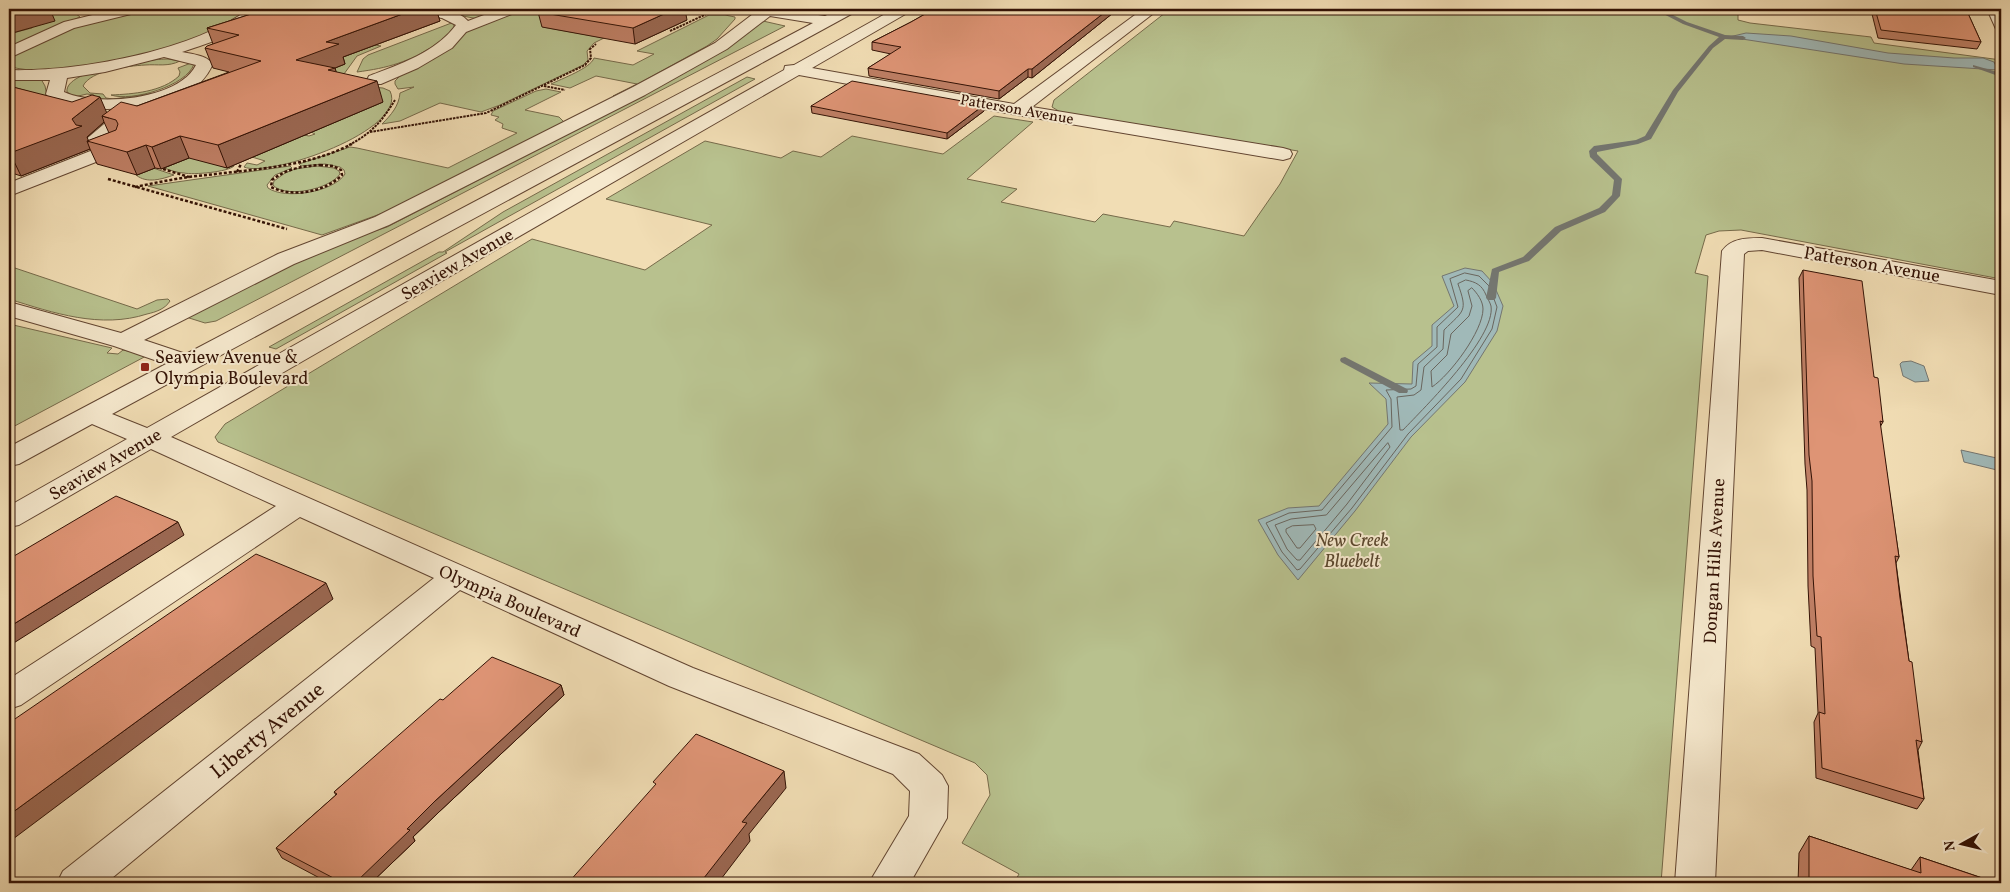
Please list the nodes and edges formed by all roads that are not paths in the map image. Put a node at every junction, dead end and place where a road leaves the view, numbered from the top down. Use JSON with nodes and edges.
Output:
{"nodes":[{"id":1,"x":76,"y":9,"type":"edge"},
{"id":2,"x":134,"y":9,"type":"edge"},
{"id":3,"x":258,"y":9,"type":"edge"},
{"id":4,"x":407,"y":9,"type":"edge"},
{"id":5,"x":512,"y":9,"type":"edge"},
{"id":6,"x":850,"y":9,"type":"edge"},
{"id":7,"x":904,"y":9,"type":"edge"},
{"id":8,"x":1152,"y":9,"type":"edge"},
{"id":9,"x":1994,"y":9,"type":"edge"},
{"id":10,"x":758,"y":10,"type":"edge"},
{"id":11,"x":105,"y":15,"type":"junction"},
{"id":12,"x":827,"y":21,"type":"junction"},
{"id":13,"x":2001,"y":26,"type":"edge"},
{"id":14,"x":461,"y":29,"type":"junction"},
{"id":15,"x":163,"y":52,"type":"junction"},
{"id":16,"x":9,"y":53,"type":"edge"},
{"id":17,"x":752,"y":62,"type":"junction"},
{"id":18,"x":798,"y":71,"type":"junction"},
{"id":19,"x":60,"y":74,"type":"junction"},
{"id":20,"x":9,"y":75,"type":"edge"},
{"id":21,"x":375,"y":80,"type":"edge"},
{"id":22,"x":144,"y":101,"type":"junction"},
{"id":23,"x":1017,"y":110,"type":"junction"},
{"id":24,"x":1283,"y":154,"type":"dead end"},
{"id":25,"x":9,"y":190,"type":"edge"},
{"id":26,"x":1743,"y":245,"type":"joint"},
{"id":27,"x":2001,"y":288,"type":"edge"},
{"id":28,"x":9,"y":309,"type":"edge"},
{"id":29,"x":123,"y":341,"type":"junction"},
{"id":30,"x":188,"y":363,"type":"junction"},
{"id":31,"x":90,"y":414,"type":"junction"},
{"id":32,"x":150,"y":438,"type":"junction"},
{"id":33,"x":9,"y":458,"type":"edge"},
{"id":34,"x":298,"y":506,"type":"junction"},
{"id":35,"x":9,"y":518,"type":"edge"},
{"id":36,"x":456,"y":577,"type":"junction"},
{"id":37,"x":9,"y":696,"type":"edge"},
{"id":38,"x":77,"y":883,"type":"edge"},
{"id":39,"x":889,"y":883,"type":"edge"},
{"id":40,"x":1695,"y":883,"type":"edge"}],
"edges":[{"from":1,"to":11,"type":"street"},
{"from":2,"to":11,"type":"street"},
{"from":3,"to":15,"type":"street"},
{"from":4,"to":14,"type":"street"},
{"from":5,"to":14,"type":"street"},
{"from":6,"to":12,"type":"street"},
{"from":7,"to":18,"type":"street","name":"Seaview Avenue"},
{"from":8,"to":23,"type":"street"},
{"from":9,"to":13,"type":"street"},
{"from":10,"to":12,"type":"street"},
{"from":10,"to":29,"type":"street"},
{"from":11,"to":16,"type":"street"},
{"from":12,"to":17,"type":"street"},
{"from":14,"to":21,"type":"street"},
{"from":15,"to":19,"type":"street"},
{"from":15,"to":22,"type":"street"},
{"from":17,"to":18,"type":"street","name":"Patterson Avenue"},
{"from":17,"to":30,"type":"street"},
{"from":18,"to":23,"type":"street","name":"Patterson Avenue"},
{"from":18,"to":32,"type":"street","name":"Seaview Avenue"},
{"from":19,"to":20,"type":"street"},
{"from":19,"to":22,"type":"street"},
{"from":22,"to":25,"type":"street"},
{"from":23,"to":24,"type":"street","name":"Patterson Avenue"},
{"from":26,"to":27,"type":"street","name":"Patterson Avenue"},
{"from":26,"to":40,"type":"street","name":"Dongan Hills Avenue"},
{"from":28,"to":29,"type":"street"},
{"from":29,"to":30,"type":"street"},
{"from":30,"to":31,"type":"street"},
{"from":31,"to":32,"type":"street","name":"Olympia Boulevard"},
{"from":31,"to":33,"type":"street"},
{"from":32,"to":34,"type":"street","name":"Olympia Boulevard"},
{"from":32,"to":35,"type":"street","name":"Seaview Avenue"},
{"from":34,"to":36,"type":"street","name":"Olympia Boulevard"},
{"from":34,"to":37,"type":"street"},
{"from":36,"to":38,"type":"street","name":"Liberty Avenue"},
{"from":36,"to":39,"type":"street","name":"Olympia Boulevard"}]}
